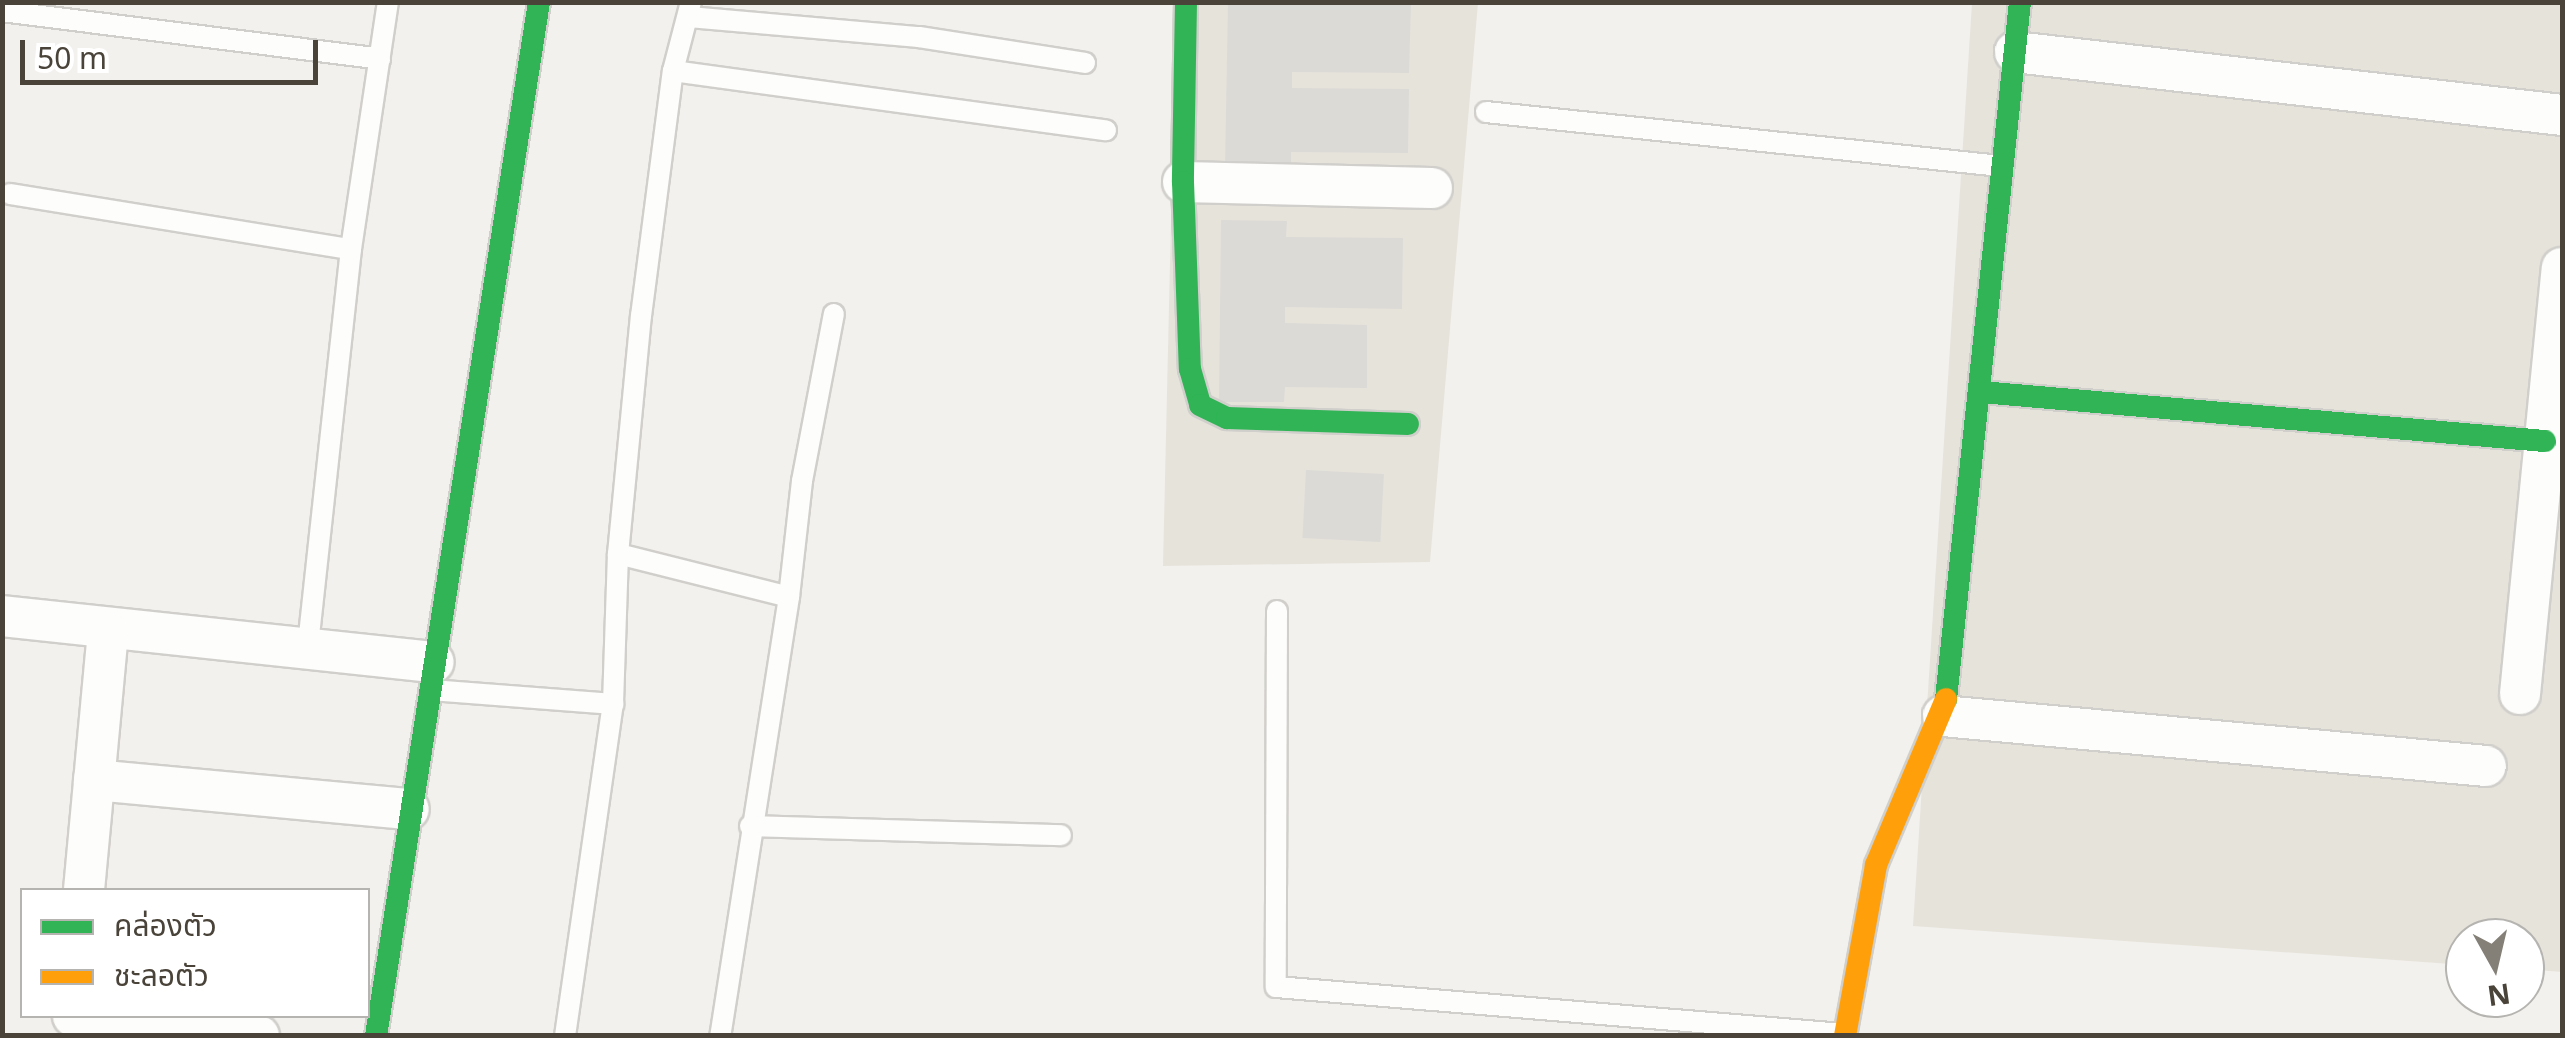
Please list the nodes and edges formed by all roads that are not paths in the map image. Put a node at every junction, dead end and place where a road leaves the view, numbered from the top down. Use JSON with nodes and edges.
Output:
{"nodes":[{"id":1,"x":388,"y":2,"type":"edge"},
{"id":2,"x":539,"y":2,"type":"edge"},
{"id":3,"x":1186,"y":2,"type":"edge"},
{"id":4,"x":2020,"y":2,"type":"edge"},
{"id":5,"x":690,"y":10,"type":"edge"},
{"id":6,"x":2,"y":11,"type":"edge"},
{"id":7,"x":2015,"y":52,"type":"junction"},
{"id":8,"x":380,"y":59,"type":"junction"},
{"id":9,"x":1084,"y":63,"type":"dead end"},
{"id":10,"x":673,"y":72,"type":"junction"},
{"id":11,"x":1486,"y":112,"type":"dead end"},
{"id":12,"x":2562,"y":115,"type":"edge"},
{"id":13,"x":1106,"y":130,"type":"dead end"},
{"id":14,"x":2003,"y":166,"type":"junction"},
{"id":15,"x":1182,"y":182,"type":"junction"},
{"id":16,"x":1432,"y":188,"type":"dead end"},
{"id":17,"x":10,"y":194,"type":"dead end"},
{"id":18,"x":351,"y":249,"type":"junction"},
{"id":19,"x":2562,"y":268,"type":"edge"},
{"id":20,"x":834,"y":314,"type":"dead end"},
{"id":21,"x":1981,"y":392,"type":"junction"},
{"id":22,"x":1408,"y":424,"type":"dead end"},
{"id":23,"x":2545,"y":441,"type":"junction"},
{"id":24,"x":618,"y":554,"type":"junction"},
{"id":25,"x":789,"y":596,"type":"junction"},
{"id":26,"x":1277,"y":611,"type":"dead end"},
{"id":27,"x":2,"y":616,"type":"edge"},
{"id":28,"x":108,"y":632,"type":"junction"},
{"id":29,"x":308,"y":654,"type":"junction"},
{"id":30,"x":432,"y":676,"type":"junction"},
{"id":31,"x":2520,"y":694,"type":"dead end"},
{"id":32,"x":613,"y":704,"type":"junction"},
{"id":33,"x":1943,"y":716,"type":"junction"},
{"id":34,"x":2486,"y":766,"type":"dead end"},
{"id":35,"x":94,"y":780,"type":"junction"},
{"id":36,"x":409,"y":809,"type":"junction"},
{"id":37,"x":750,"y":826,"type":"junction"},
{"id":38,"x":1061,"y":835,"type":"dead end"},
{"id":39,"x":84,"y":888,"type":"edge"},
{"id":40,"x":92,"y":1018,"type":"edge"},
{"id":41,"x":1850,"y":1035,"type":"edge"},
{"id":42,"x":259,"y":1036,"type":"edge"},
{"id":43,"x":376,"y":1036,"type":"edge"},
{"id":44,"x":565,"y":1036,"type":"edge"},
{"id":45,"x":720,"y":1036,"type":"edge"}],
"edges":[{"from":1,"to":8,"type":"lane"},
{"from":2,"to":30,"type":"street"},
{"from":3,"to":15,"type":"street"},
{"from":4,"to":7,"type":"street"},
{"from":5,"to":9,"type":"lane"},
{"from":5,"to":10,"type":"lane"},
{"from":6,"to":8,"type":"lane"},
{"from":7,"to":12,"type":"street"},
{"from":7,"to":14,"type":"street"},
{"from":8,"to":18,"type":"lane"},
{"from":10,"to":13,"type":"lane"},
{"from":10,"to":24,"type":"lane"},
{"from":11,"to":14,"type":"lane"},
{"from":14,"to":21,"type":"street"},
{"from":15,"to":16,"type":"street"},
{"from":15,"to":22,"type":"street"},
{"from":17,"to":18,"type":"lane"},
{"from":18,"to":29,"type":"lane"},
{"from":19,"to":23,"type":"street"},
{"from":20,"to":25,"type":"lane"},
{"from":21,"to":23,"type":"street"},
{"from":21,"to":33,"type":"street"},
{"from":23,"to":31,"type":"street"},
{"from":24,"to":25,"type":"lane"},
{"from":24,"to":32,"type":"lane"},
{"from":25,"to":37,"type":"lane"},
{"from":26,"to":41,"type":"lane"},
{"from":27,"to":28,"type":"street"},
{"from":28,"to":29,"type":"street"},
{"from":28,"to":35,"type":"street"},
{"from":29,"to":30,"type":"street"},
{"from":30,"to":32,"type":"lane"},
{"from":30,"to":36,"type":"street"},
{"from":32,"to":44,"type":"lane"},
{"from":33,"to":34,"type":"street"},
{"from":33,"to":41,"type":"street"},
{"from":35,"to":36,"type":"street"},
{"from":35,"to":39,"type":"street"},
{"from":36,"to":43,"type":"street"},
{"from":37,"to":38,"type":"lane"},
{"from":37,"to":45,"type":"lane"},
{"from":40,"to":42,"type":"street"}]}
